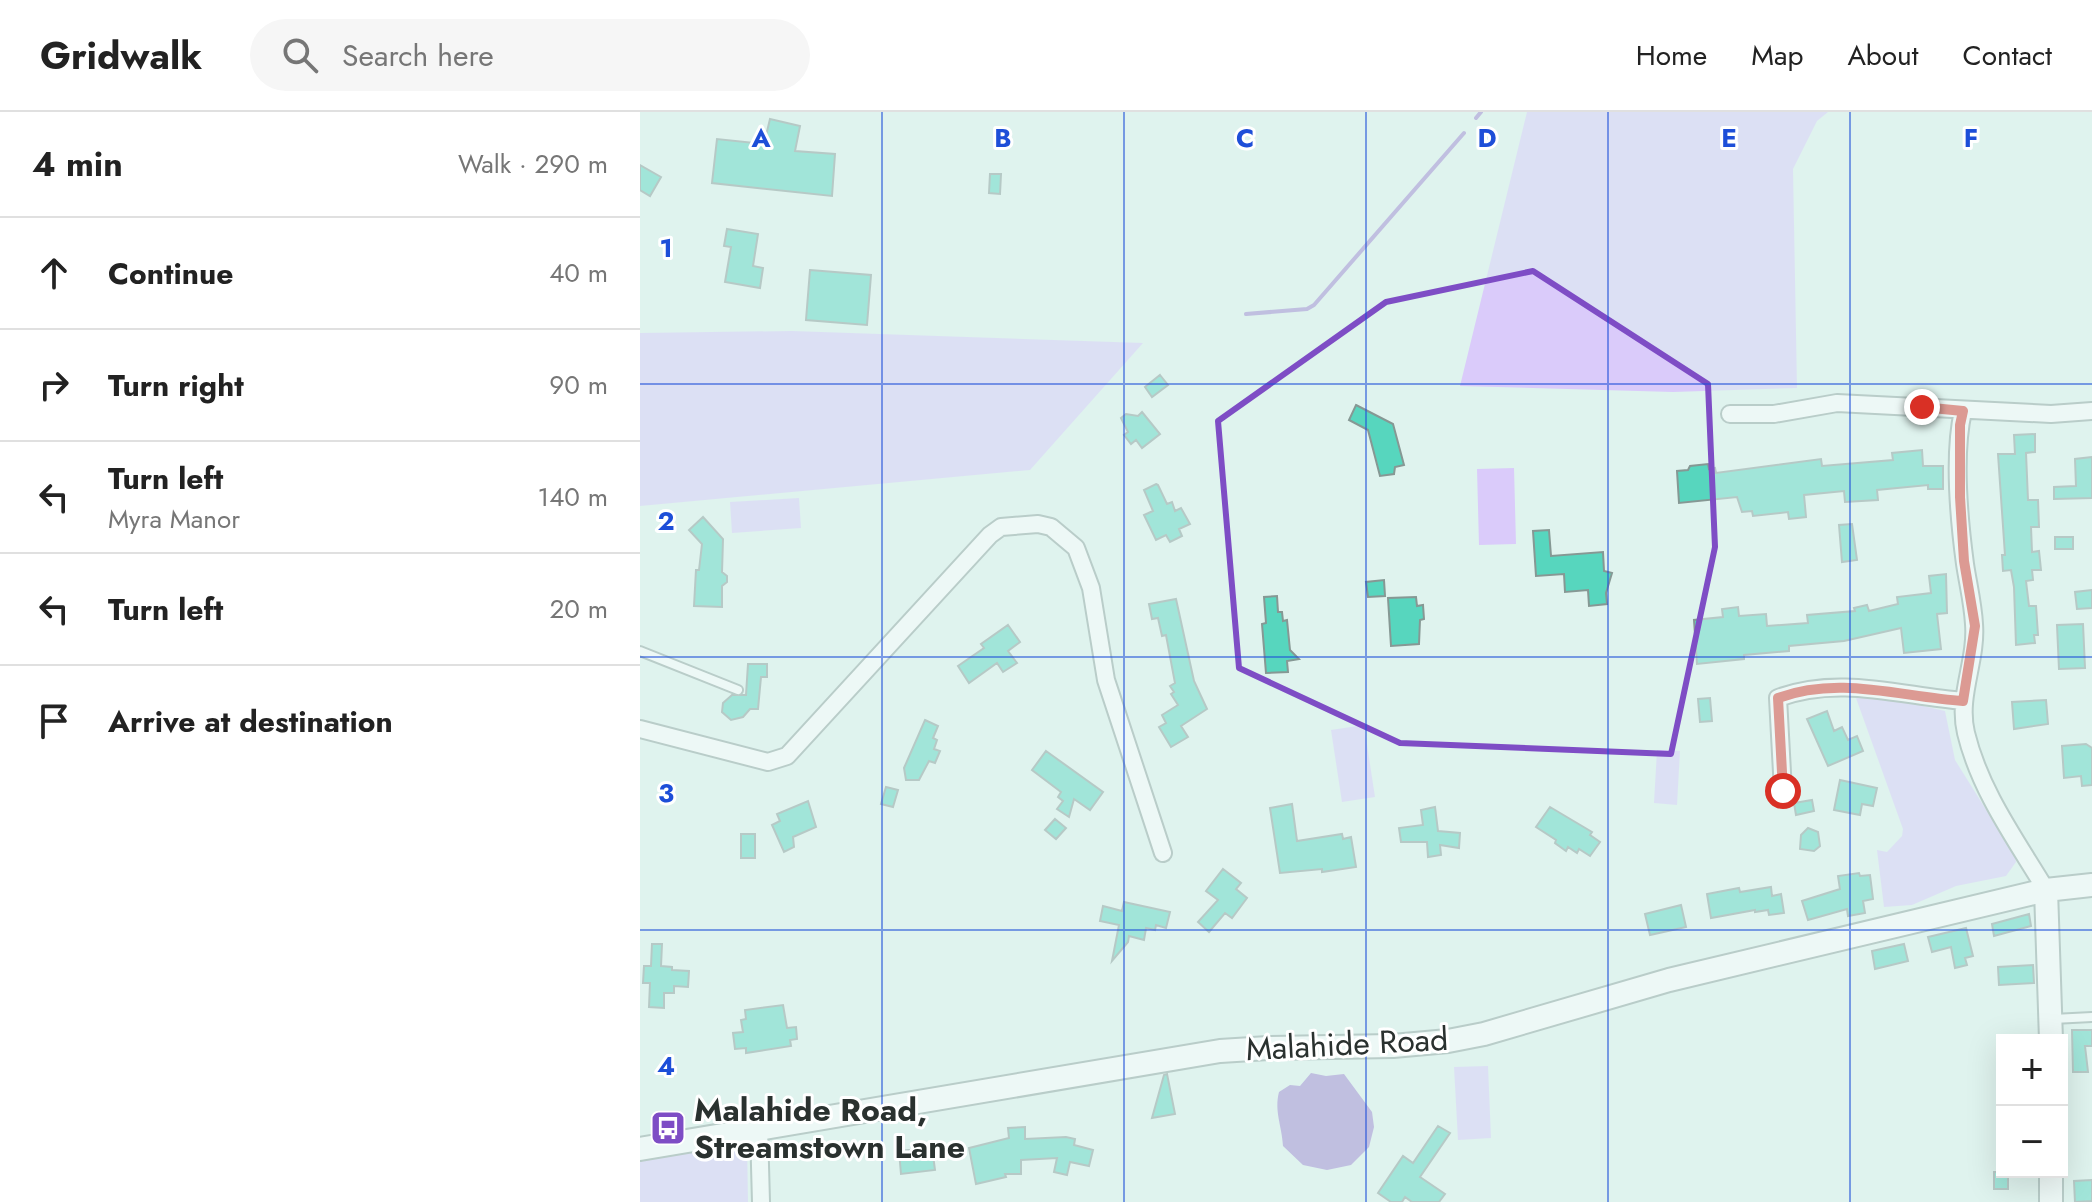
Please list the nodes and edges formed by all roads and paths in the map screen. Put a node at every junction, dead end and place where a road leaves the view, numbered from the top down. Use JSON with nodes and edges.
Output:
{"nodes":[{"id":1,"x":1963,"y":411,"type":"junction"},
{"id":2,"x":2092,"y":411,"type":"edge"},
{"id":3,"x":1730,"y":414,"type":"dead end"},
{"id":4,"x":640,"y":651,"type":"edge"},
{"id":5,"x":738,"y":690,"type":"dead end"},
{"id":6,"x":1963,"y":701,"type":"junction"},
{"id":7,"x":640,"y":729,"type":"edge"},
{"id":8,"x":1783,"y":791,"type":"dead end"},
{"id":9,"x":1163,"y":853,"type":"dead end"},
{"id":10,"x":2092,"y":885,"type":"edge"},
{"id":11,"x":2046,"y":890,"type":"junction"},
{"id":12,"x":2092,"y":1017,"type":"edge"},
{"id":13,"x":2051,"y":1029,"type":"edge"},
{"id":14,"x":759,"y":1129,"type":"junction"},
{"id":15,"x":640,"y":1149,"type":"edge"},
{"id":16,"x":2051,"y":1178,"type":"edge"},
{"id":17,"x":761,"y":1202,"type":"edge"},
{"id":18,"x":2051,"y":1202,"type":"edge"}],
"edges":[{"from":1,"to":2,"type":"street"},
{"from":1,"to":3,"type":"street"},
{"from":1,"to":6,"type":"street"},
{"from":4,"to":5,"type":"lane"},
{"from":6,"to":8,"type":"street"},
{"from":6,"to":11,"type":"street"},
{"from":7,"to":9,"type":"street"},
{"from":10,"to":11,"type":"main road","name":"Malahide Road"},
{"from":11,"to":13,"type":"main road"},
{"from":11,"to":14,"type":"main road","name":"Malahide Road"},
{"from":12,"to":13,"type":"lane"},
{"from":14,"to":15,"type":"main road","name":"Malahide Road"},
{"from":14,"to":17,"type":"street"},
{"from":16,"to":18,"type":"main road"}]}
